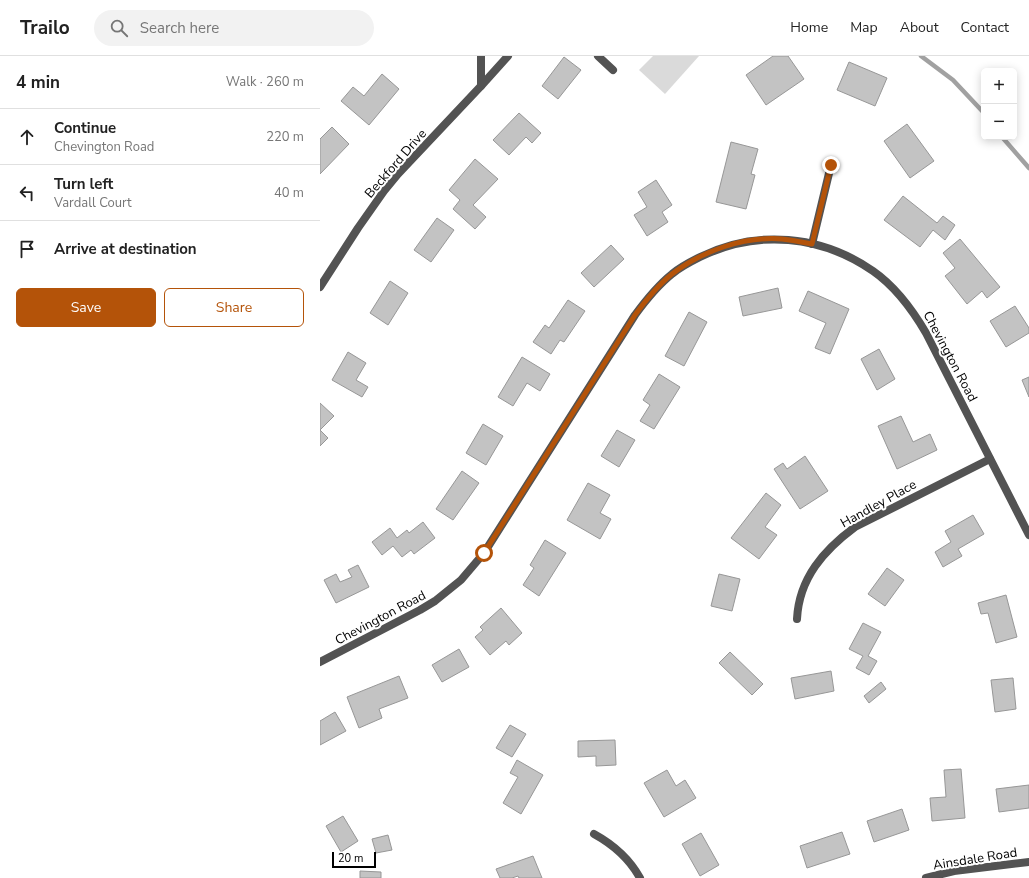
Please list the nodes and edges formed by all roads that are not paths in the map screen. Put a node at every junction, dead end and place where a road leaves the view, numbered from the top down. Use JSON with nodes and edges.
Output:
{"nodes":[{"id":1,"x":481,"y":56,"type":"edge"},
{"id":2,"x":508,"y":56,"type":"edge"},
{"id":3,"x":598,"y":56,"type":"edge"},
{"id":4,"x":613,"y":70,"type":"dead end"},
{"id":5,"x":481,"y":86,"type":"junction"},
{"id":6,"x":831,"y":165,"type":"dead end"},
{"id":7,"x":812,"y":244,"type":"junction"},
{"id":8,"x":320,"y":287,"type":"edge"},
{"id":9,"x":990,"y":458,"type":"junction"},
{"id":10,"x":1029,"y":535,"type":"edge"},
{"id":11,"x":797,"y":619,"type":"dead end"},
{"id":12,"x":320,"y":662,"type":"edge"},
{"id":13,"x":594,"y":834,"type":"dead end"},
{"id":14,"x":1029,"y":862,"type":"edge"},
{"id":15,"x":640,"y":878,"type":"edge"},
{"id":16,"x":926,"y":878,"type":"edge"}],
"edges":[{"from":1,"to":5,"type":"street"},
{"from":2,"to":5,"type":"street","name":"Beckford Drive"},
{"from":3,"to":4,"type":"street"},
{"from":5,"to":8,"type":"street","name":"Beckford Drive"},
{"from":6,"to":7,"type":"street"},
{"from":7,"to":9,"type":"street","name":"Chevington Road"},
{"from":7,"to":12,"type":"street","name":"Chevington Road"},
{"from":9,"to":10,"type":"street","name":"Chevington Road"},
{"from":9,"to":11,"type":"street","name":"Handley Place"},
{"from":13,"to":15,"type":"street"},
{"from":14,"to":16,"type":"street","name":"Ainsdale Road"}]}
